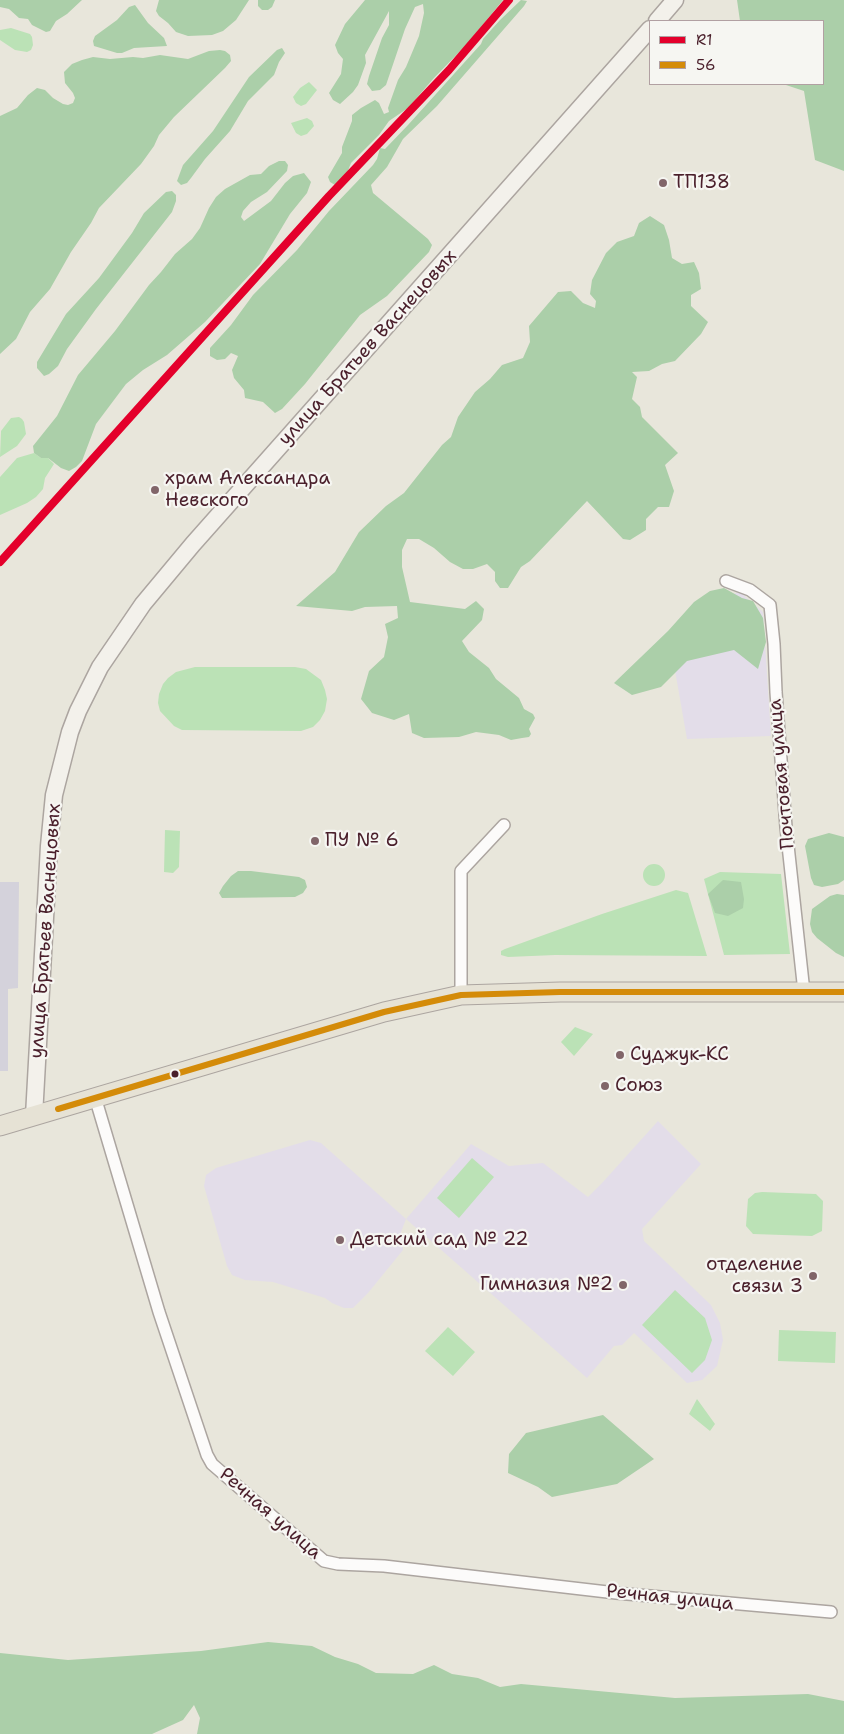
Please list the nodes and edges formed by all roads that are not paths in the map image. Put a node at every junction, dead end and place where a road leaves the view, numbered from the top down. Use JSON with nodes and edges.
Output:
{"nodes":[{"id":1,"x":675,"y":0,"type":"edge"},
{"id":2,"x":658,"y":20,"type":"edge"},
{"id":3,"x":649,"y":30,"type":"edge"},
{"id":4,"x":726,"y":581,"type":"dead end"},
{"id":5,"x":504,"y":825,"type":"dead end"},
{"id":6,"x":804,"y":992,"type":"junction"},
{"id":7,"x":844,"y":992,"type":"edge"},
{"id":8,"x":461,"y":995,"type":"junction"},
{"id":9,"x":95,"y":1097,"type":"junction"},
{"id":10,"x":34,"y":1116,"type":"junction"},
{"id":11,"x":0,"y":1126,"type":"edge"},
{"id":12,"x":831,"y":1612,"type":"dead end"}],
"edges":[{"from":1,"to":2,"type":"main road"},
{"from":3,"to":10,"type":"main road","name":"улица Братьев Васнецовых"},
{"from":4,"to":6,"type":"street","name":"Почтовая улица"},
{"from":5,"to":8,"type":"street"},
{"from":6,"to":7,"type":"main road"},
{"from":6,"to":8,"type":"main road"},
{"from":8,"to":9,"type":"main road"},
{"from":9,"to":10,"type":"main road"},
{"from":9,"to":12,"type":"street","name":"Речная улица"},
{"from":10,"to":11,"type":"main road"}]}
